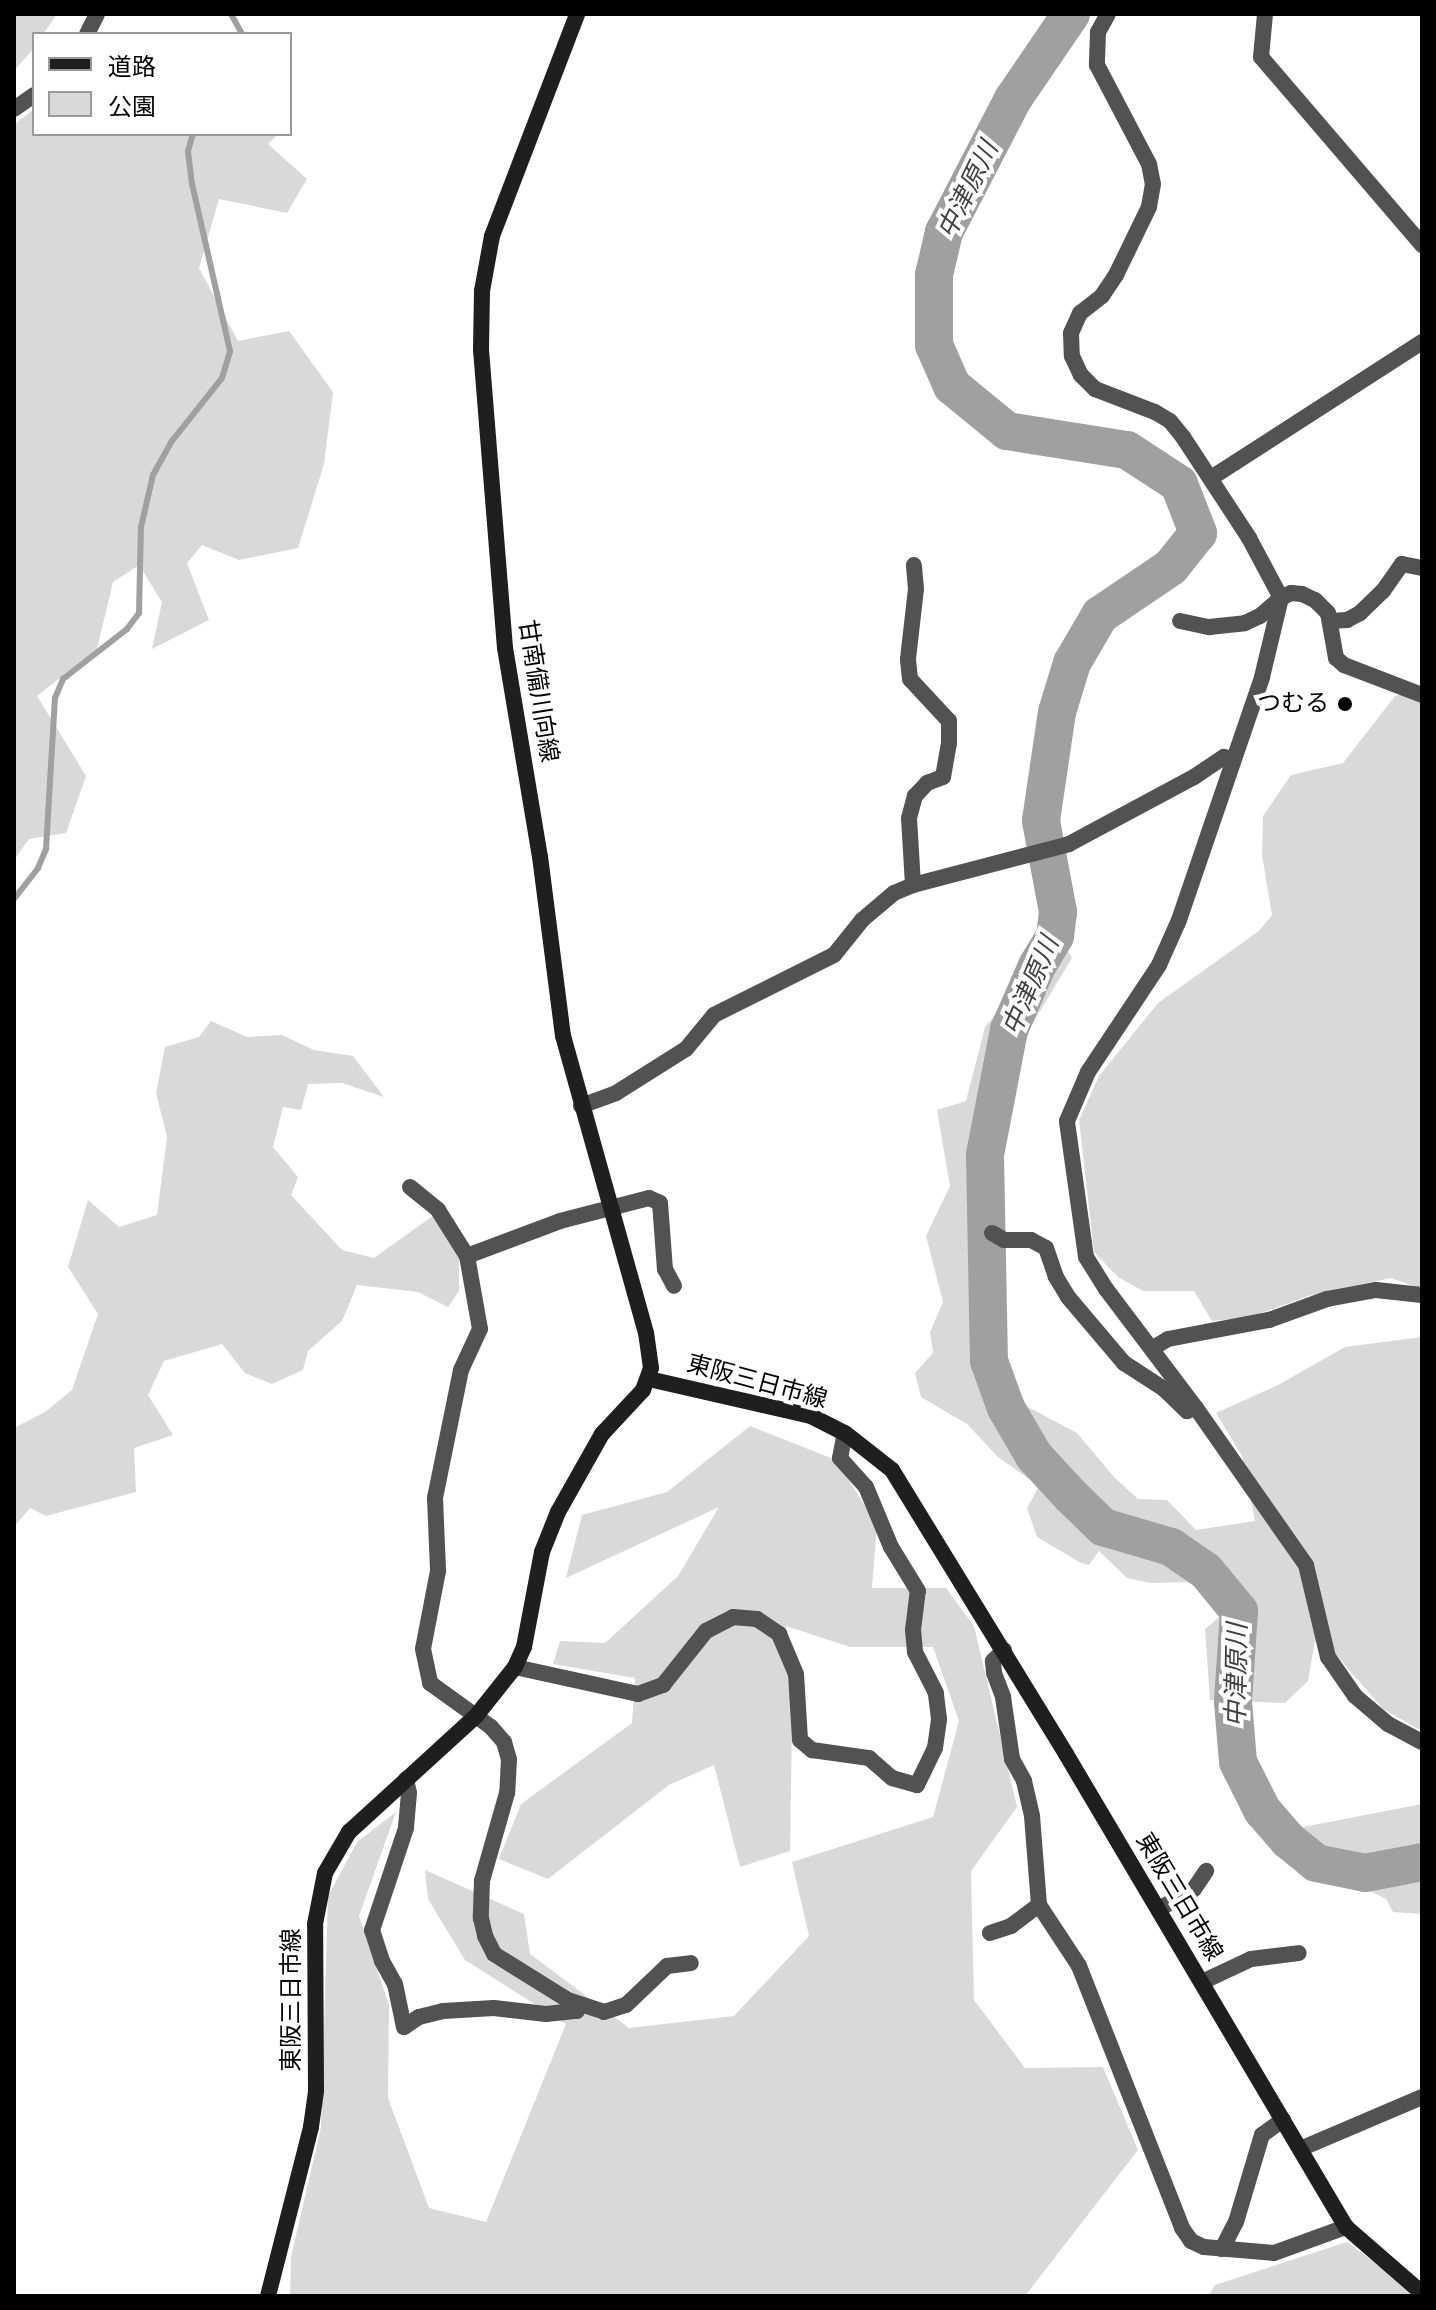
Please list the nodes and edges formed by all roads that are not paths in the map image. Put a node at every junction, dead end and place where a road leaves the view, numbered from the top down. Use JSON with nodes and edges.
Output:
{"nodes":[{"id":1,"x":97,"y":14,"type":"edge"},
{"id":2,"x":577,"y":14,"type":"edge"},
{"id":3,"x":1108,"y":14,"type":"edge"},
{"id":4,"x":1265,"y":14,"type":"edge"},
{"id":5,"x":88,"y":32,"type":"edge"},
{"id":6,"x":32,"y":96,"type":"edge"},
{"id":7,"x":14,"y":109,"type":"edge"},
{"id":8,"x":1422,"y":245,"type":"edge"},
{"id":9,"x":1422,"y":342,"type":"edge"},
{"id":10,"x":1211,"y":478,"type":"junction"},
{"id":11,"x":914,"y":565,"type":"dead end"},
{"id":12,"x":1422,"y":568,"type":"edge"},
{"id":13,"x":1281,"y":598,"type":"junction"},
{"id":14,"x":1180,"y":621,"type":"dead end"},
{"id":15,"x":1330,"y":621,"type":"junction"},
{"id":16,"x":1422,"y":695,"type":"edge"},
{"id":17,"x":1233,"y":759,"type":"junction"},
{"id":18,"x":913,"y":885,"type":"junction"},
{"id":19,"x":581,"y":1106,"type":"junction"},
{"id":20,"x":410,"y":1187,"type":"dead end"},
{"id":21,"x":610,"y":1206,"type":"junction"},
{"id":22,"x":992,"y":1233,"type":"dead end"},
{"id":23,"x":467,"y":1256,"type":"junction"},
{"id":24,"x":674,"y":1286,"type":"dead end"},
{"id":25,"x":1422,"y":1295,"type":"edge"},
{"id":26,"x":1153,"y":1348,"type":"junction"},
{"id":27,"x":649,"y":1379,"type":"junction"},
{"id":28,"x":1196,"y":1408,"type":"junction"},
{"id":29,"x":845,"y":1433,"type":"junction"},
{"id":30,"x":1004,"y":1650,"type":"junction"},
{"id":31,"x":515,"y":1667,"type":"junction"},
{"id":32,"x":476,"y":1716,"type":"junction"},
{"id":33,"x":1422,"y":1742,"type":"edge"},
{"id":34,"x":406,"y":1779,"type":"junction"},
{"id":35,"x":1206,"y":1871,"type":"dead end"},
{"id":36,"x":1039,"y":1905,"type":"junction"},
{"id":37,"x":1159,"y":1909,"type":"junction"},
{"id":38,"x":990,"y":1933,"type":"dead end"},
{"id":39,"x":1299,"y":1953,"type":"dead end"},
{"id":40,"x":691,"y":1963,"type":"dead end"},
{"id":41,"x":1202,"y":1982,"type":"junction"},
{"id":42,"x":579,"y":2004,"type":"junction"},
{"id":43,"x":1422,"y":2097,"type":"edge"},
{"id":44,"x":1283,"y":2120,"type":"junction"},
{"id":45,"x":1300,"y":2149,"type":"junction"},
{"id":46,"x":1346,"y":2227,"type":"junction"},
{"id":47,"x":1222,"y":2249,"type":"junction"},
{"id":48,"x":1422,"y":2293,"type":"edge"},
{"id":49,"x":268,"y":2296,"type":"edge"}],
"edges":[{"from":1,"to":5,"type":"street"},
{"from":2,"to":19,"type":"main road","name":"甘南備川向線"},
{"from":3,"to":10,"type":"street"},
{"from":4,"to":8,"type":"street"},
{"from":6,"to":7,"type":"street"},
{"from":9,"to":10,"type":"street"},
{"from":10,"to":13,"type":"street"},
{"from":11,"to":18,"type":"street"},
{"from":12,"to":15,"type":"street"},
{"from":13,"to":14,"type":"street"},
{"from":13,"to":15,"type":"street"},
{"from":13,"to":17,"type":"street"},
{"from":15,"to":16,"type":"street"},
{"from":17,"to":18,"type":"street"},
{"from":17,"to":26,"type":"street"},
{"from":18,"to":19,"type":"street"},
{"from":19,"to":21,"type":"main road","name":"甘南備川向線"},
{"from":20,"to":23,"type":"street"},
{"from":21,"to":23,"type":"street"},
{"from":21,"to":24,"type":"street"},
{"from":21,"to":27,"type":"main road","name":"甘南備川向線"},
{"from":22,"to":28,"type":"street"},
{"from":23,"to":32,"type":"street"},
{"from":25,"to":26,"type":"street"},
{"from":26,"to":28,"type":"street"},
{"from":27,"to":29,"type":"main road","name":"東阪三日市線"},
{"from":27,"to":31,"type":"main road","name":"東阪三日市線"},
{"from":28,"to":33,"type":"street"},
{"from":29,"to":30,"type":"main road","name":"東阪三日市線"},
{"from":29,"to":31,"type":"street"},
{"from":30,"to":36,"type":"street"},
{"from":30,"to":37,"type":"main road","name":"東阪三日市線"},
{"from":31,"to":32,"type":"main road","name":"東阪三日市線"},
{"from":32,"to":34,"type":"main road","name":"東阪三日市線"},
{"from":32,"to":42,"type":"street"},
{"from":34,"to":42,"type":"street"},
{"from":34,"to":49,"type":"main road","name":"東阪三日市線"},
{"from":35,"to":37,"type":"street"},
{"from":36,"to":38,"type":"street"},
{"from":36,"to":47,"type":"street"},
{"from":37,"to":41,"type":"main road","name":"東阪三日市線"},
{"from":39,"to":41,"type":"street"},
{"from":40,"to":42,"type":"street"},
{"from":41,"to":44,"type":"main road","name":"東阪三日市線"},
{"from":43,"to":45,"type":"street"},
{"from":44,"to":45,"type":"main road","name":"東阪三日市線"},
{"from":44,"to":47,"type":"street"},
{"from":45,"to":46,"type":"main road","name":"東阪三日市線"},
{"from":46,"to":47,"type":"street"},
{"from":46,"to":48,"type":"main road","name":"東阪三日市線"}]}
